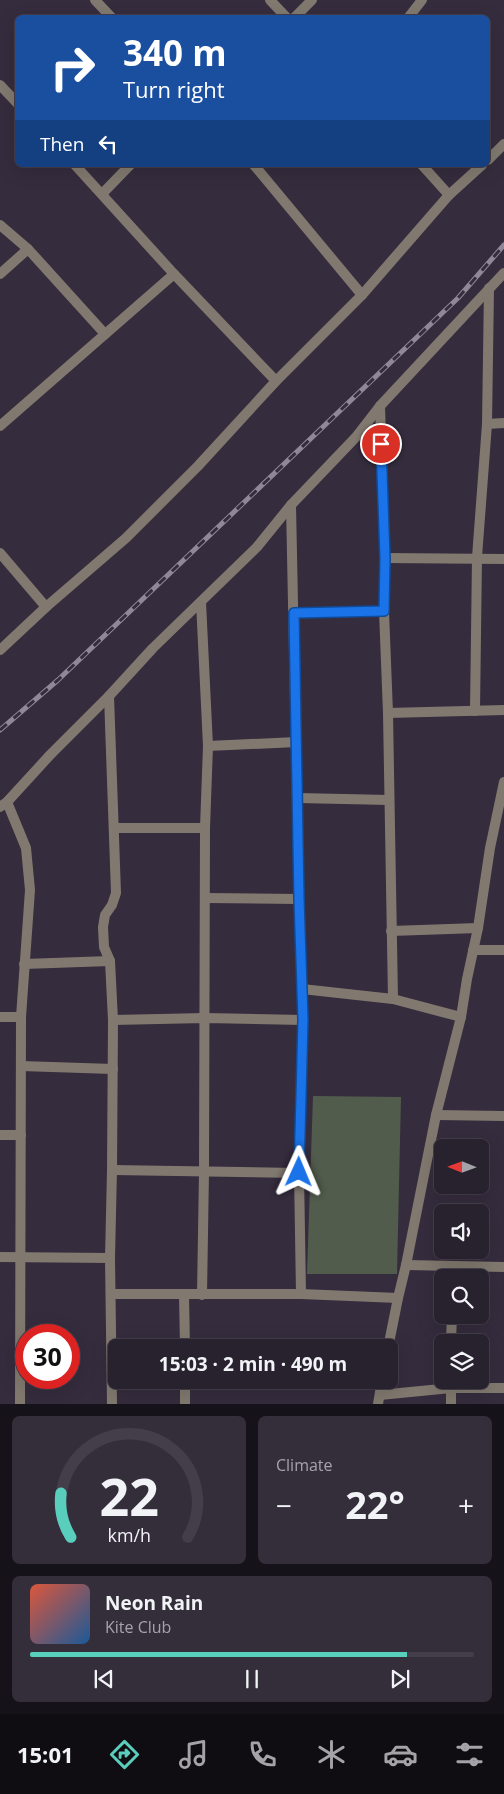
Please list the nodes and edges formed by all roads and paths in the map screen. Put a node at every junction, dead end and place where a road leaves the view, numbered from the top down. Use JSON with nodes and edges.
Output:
{"nodes":[{"id":1,"x":95,"y":0,"type":"edge"},
{"id":2,"x":270,"y":0,"type":"edge"},
{"id":3,"x":312,"y":0,"type":"edge"},
{"id":4,"x":422,"y":0,"type":"edge"},
{"id":5,"x":109,"y":15,"type":"edge"},
{"id":6,"x":284,"y":15,"type":"edge"},
{"id":7,"x":297,"y":15,"type":"edge"},
{"id":8,"x":410,"y":15,"type":"edge"},
{"id":9,"x":0,"y":86,"type":"edge"},
{"id":10,"x":15,"y":101,"type":"edge"},
{"id":11,"x":503,"y":146,"type":"edge"},
{"id":12,"x":490,"y":158,"type":"edge"},
{"id":13,"x":77,"y":167,"type":"edge"},
{"id":14,"x":128,"y":167,"type":"edge"},
{"id":15,"x":256,"y":167,"type":"edge"},
{"id":16,"x":424,"y":167,"type":"edge"},
{"id":17,"x":480,"y":167,"type":"edge"},
{"id":18,"x":102,"y":194,"type":"junction"},
{"id":19,"x":450,"y":195,"type":"junction"},
{"id":20,"x":0,"y":225,"type":"edge"},
{"id":21,"x":28,"y":248,"type":"junction"},
{"id":22,"x":504,"y":273,"type":"edge"},
{"id":23,"x":0,"y":274,"type":"edge"},
{"id":24,"x":174,"y":274,"type":"junction"},
{"id":25,"x":488,"y":288,"type":"junction"},
{"id":26,"x":362,"y":295,"type":"junction"},
{"id":27,"x":105,"y":334,"type":"junction"},
{"id":28,"x":276,"y":381,"type":"junction"},
{"id":29,"x":380,"y":406,"type":"junction"},
{"id":30,"x":487,"y":424,"type":"junction"},
{"id":31,"x":504,"y":424,"type":"edge"},
{"id":32,"x":0,"y":426,"type":"edge"},
{"id":33,"x":292,"y":505,"type":"junction"},
{"id":34,"x":0,"y":553,"type":"edge"},
{"id":35,"x":385,"y":558,"type":"junction"},
{"id":36,"x":477,"y":558,"type":"junction"},
{"id":37,"x":504,"y":559,"type":"edge"},
{"id":38,"x":201,"y":602,"type":"junction"},
{"id":39,"x":46,"y":607,"type":"junction"},
{"id":40,"x":384,"y":611,"type":"junction"},
{"id":41,"x":294,"y":613,"type":"junction"},
{"id":42,"x":0,"y":650,"type":"edge"},
{"id":43,"x":109,"y":696,"type":"junction"},
{"id":44,"x":475,"y":710,"type":"junction"},
{"id":45,"x":504,"y":710,"type":"edge"},
{"id":46,"x":388,"y":713,"type":"junction"},
{"id":47,"x":297,"y":742,"type":"junction"},
{"id":48,"x":208,"y":746,"type":"junction"},
{"id":49,"x":504,"y":782,"type":"edge"},
{"id":50,"x":298,"y":798,"type":"junction"},
{"id":51,"x":389,"y":800,"type":"junction"},
{"id":52,"x":4,"y":805,"type":"edge"},
{"id":53,"x":114,"y":828,"type":"junction"},
{"id":54,"x":205,"y":828,"type":"junction"},
{"id":55,"x":205,"y":898,"type":"junction"},
{"id":56,"x":299,"y":899,"type":"junction"},
{"id":57,"x":478,"y":928,"type":"junction"},
{"id":58,"x":391,"y":931,"type":"junction"},
{"id":59,"x":473,"y":950,"type":"junction"},
{"id":60,"x":504,"y":950,"type":"edge"},
{"id":61,"x":110,"y":961,"type":"junction"},
{"id":62,"x":24,"y":964,"type":"junction"},
{"id":63,"x":302,"y":989,"type":"junction"},
{"id":64,"x":392,"y":998,"type":"junction"},
{"id":65,"x":0,"y":1017,"type":"edge"},
{"id":66,"x":21,"y":1017,"type":"junction"},
{"id":67,"x":461,"y":1017,"type":"junction"},
{"id":68,"x":205,"y":1018,"type":"junction"},
{"id":69,"x":113,"y":1020,"type":"junction"},
{"id":70,"x":303,"y":1020,"type":"junction"},
{"id":71,"x":21,"y":1066,"type":"junction"},
{"id":72,"x":113,"y":1069,"type":"junction"},
{"id":73,"x":436,"y":1115,"type":"junction"},
{"id":74,"x":504,"y":1116,"type":"edge"},
{"id":75,"x":21,"y":1134,"type":"junction"},
{"id":76,"x":0,"y":1135,"type":"edge"},
{"id":77,"x":112,"y":1170,"type":"junction"},
{"id":78,"x":204,"y":1172,"type":"junction"},
{"id":79,"x":299,"y":1172,"type":"junction"},
{"id":80,"x":0,"y":1257,"type":"edge"},
{"id":81,"x":20,"y":1258,"type":"junction"},
{"id":82,"x":110,"y":1258,"type":"junction"},
{"id":83,"x":406,"y":1265,"type":"junction"},
{"id":84,"x":453,"y":1266,"type":"junction"},
{"id":85,"x":504,"y":1267,"type":"edge"},
{"id":86,"x":453,"y":1269,"type":"edge"},
{"id":87,"x":111,"y":1294,"type":"junction"},
{"id":88,"x":301,"y":1294,"type":"junction"},
{"id":89,"x":184,"y":1295,"type":"junction"},
{"id":90,"x":202,"y":1295,"type":"junction"},
{"id":91,"x":398,"y":1298,"type":"junction"},
{"id":92,"x":185,"y":1339,"type":"edge"},
{"id":93,"x":390,"y":1339,"type":"edge"},
{"id":94,"x":489,"y":1387,"type":"edge"},
{"id":95,"x":434,"y":1388,"type":"edge"},
{"id":96,"x":504,"y":1388,"type":"edge"},
{"id":97,"x":185,"y":1389,"type":"edge"},
{"id":98,"x":451,"y":1389,"type":"edge"},
{"id":99,"x":379,"y":1400,"type":"edge"},
{"id":100,"x":20,"y":1404,"type":"edge"},
{"id":101,"x":25,"y":1404,"type":"edge"},
{"id":102,"x":112,"y":1404,"type":"edge"},
{"id":103,"x":185,"y":1404,"type":"edge"},
{"id":104,"x":451,"y":1404,"type":"edge"}],
"edges":[{"from":1,"to":5,"type":"street"},
{"from":2,"to":6,"type":"street"},
{"from":3,"to":7,"type":"street"},
{"from":4,"to":8,"type":"street"},
{"from":9,"to":10,"type":"street"},
{"from":11,"to":12,"type":"street"},
{"from":13,"to":18,"type":"street"},
{"from":14,"to":18,"type":"street"},
{"from":15,"to":26,"type":"street"},
{"from":16,"to":19,"type":"street"},
{"from":17,"to":19,"type":"street"},
{"from":18,"to":24,"type":"street"},
{"from":19,"to":26,"type":"street"},
{"from":20,"to":21,"type":"street"},
{"from":21,"to":23,"type":"street"},
{"from":21,"to":27,"type":"street"},
{"from":22,"to":25,"type":"street"},
{"from":24,"to":27,"type":"street"},
{"from":24,"to":28,"type":"street"},
{"from":25,"to":29,"type":"street"},
{"from":25,"to":30,"type":"street"},
{"from":26,"to":28,"type":"street"},
{"from":27,"to":32,"type":"street"},
{"from":28,"to":39,"type":"street"},
{"from":29,"to":33,"type":"street"},
{"from":29,"to":35,"type":"street"},
{"from":30,"to":31,"type":"street"},
{"from":30,"to":36,"type":"street"},
{"from":33,"to":38,"type":"street"},
{"from":33,"to":41,"type":"street"},
{"from":34,"to":39,"type":"street"},
{"from":35,"to":36,"type":"street"},
{"from":35,"to":40,"type":"street"},
{"from":36,"to":37,"type":"street"},
{"from":36,"to":44,"type":"street"},
{"from":38,"to":43,"type":"street"},
{"from":38,"to":48,"type":"street"},
{"from":39,"to":42,"type":"street"},
{"from":40,"to":41,"type":"street"},
{"from":40,"to":46,"type":"street"},
{"from":41,"to":47,"type":"street"},
{"from":43,"to":52,"type":"street"},
{"from":43,"to":53,"type":"street"},
{"from":44,"to":45,"type":"street"},
{"from":44,"to":46,"type":"street"},
{"from":46,"to":51,"type":"street"},
{"from":47,"to":48,"type":"street"},
{"from":47,"to":50,"type":"street"},
{"from":48,"to":54,"type":"street"},
{"from":49,"to":57,"type":"street"},
{"from":50,"to":51,"type":"street"},
{"from":50,"to":56,"type":"street"},
{"from":51,"to":58,"type":"street"},
{"from":52,"to":62,"type":"street"},
{"from":53,"to":54,"type":"street"},
{"from":53,"to":61,"type":"street"},
{"from":54,"to":55,"type":"street"},
{"from":55,"to":56,"type":"street"},
{"from":55,"to":68,"type":"street"},
{"from":56,"to":63,"type":"street"},
{"from":57,"to":58,"type":"street"},
{"from":57,"to":59,"type":"street"},
{"from":58,"to":64,"type":"street"},
{"from":59,"to":60,"type":"street"},
{"from":59,"to":67,"type":"street"},
{"from":61,"to":62,"type":"street"},
{"from":61,"to":69,"type":"street"},
{"from":62,"to":66,"type":"street"},
{"from":63,"to":64,"type":"street"},
{"from":63,"to":70,"type":"street"},
{"from":64,"to":67,"type":"street"},
{"from":65,"to":66,"type":"street"},
{"from":66,"to":71,"type":"street"},
{"from":67,"to":73,"type":"street"},
{"from":68,"to":69,"type":"street"},
{"from":68,"to":70,"type":"street"},
{"from":68,"to":78,"type":"street"},
{"from":69,"to":72,"type":"street"},
{"from":70,"to":79,"type":"street"},
{"from":71,"to":72,"type":"street"},
{"from":71,"to":75,"type":"street"},
{"from":72,"to":77,"type":"street"},
{"from":73,"to":74,"type":"street"},
{"from":73,"to":83,"type":"street"},
{"from":75,"to":76,"type":"street"},
{"from":75,"to":81,"type":"street"},
{"from":77,"to":78,"type":"street"},
{"from":77,"to":82,"type":"street"},
{"from":78,"to":79,"type":"street"},
{"from":78,"to":90,"type":"street"},
{"from":79,"to":88,"type":"street"},
{"from":80,"to":81,"type":"street"},
{"from":81,"to":82,"type":"street"},
{"from":81,"to":100,"type":"street"},
{"from":82,"to":87,"type":"street"},
{"from":83,"to":84,"type":"street"},
{"from":83,"to":91,"type":"street"},
{"from":84,"to":85,"type":"street"},
{"from":84,"to":86,"type":"street"},
{"from":87,"to":89,"type":"street"},
{"from":87,"to":102,"type":"street"},
{"from":88,"to":90,"type":"street"},
{"from":88,"to":91,"type":"street"},
{"from":89,"to":90,"type":"street"},
{"from":89,"to":92,"type":"street"},
{"from":91,"to":93,"type":"street"},
{"from":94,"to":96,"type":"street"},
{"from":95,"to":99,"type":"street"},
{"from":97,"to":103,"type":"street"},
{"from":98,"to":104,"type":"street"},
{"from":100,"to":101,"type":"street"}]}
